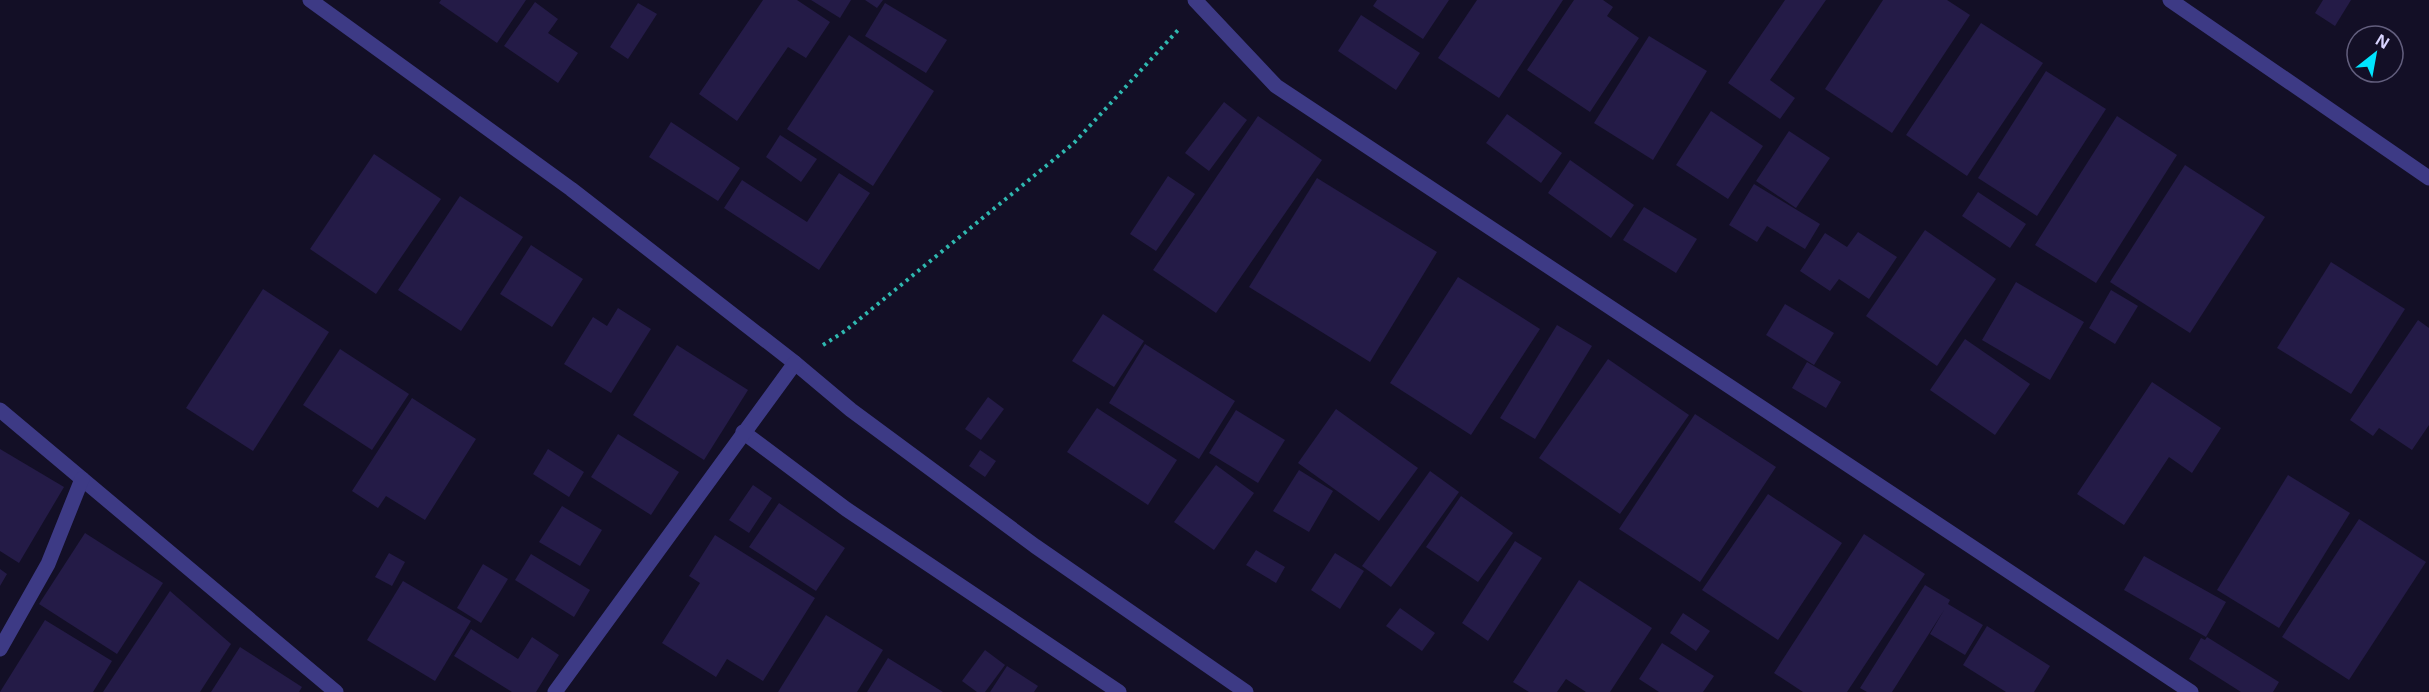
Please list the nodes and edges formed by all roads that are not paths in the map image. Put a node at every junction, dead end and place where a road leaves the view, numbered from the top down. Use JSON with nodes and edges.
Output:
{"nodes":[{"id":1,"x":310,"y":0,"type":"edge"},
{"id":2,"x":2170,"y":0,"type":"edge"},
{"id":3,"x":1197,"y":3,"type":"edge"},
{"id":4,"x":2429,"y":178,"type":"edge"},
{"id":5,"x":795,"y":363,"type":"junction"},
{"id":6,"x":0,"y":410,"type":"edge"},
{"id":7,"x":743,"y":432,"type":"junction"},
{"id":8,"x":82,"y":479,"type":"junction"},
{"id":9,"x":0,"y":649,"type":"edge"},
{"id":10,"x":336,"y":692,"type":"edge"},
{"id":11,"x":555,"y":692,"type":"edge"},
{"id":12,"x":1119,"y":692,"type":"edge"},
{"id":13,"x":1246,"y":692,"type":"edge"},
{"id":14,"x":2191,"y":692,"type":"edge"}],
"edges":[{"from":1,"to":5,"type":"street"},
{"from":2,"to":4,"type":"street"},
{"from":3,"to":14,"type":"street"},
{"from":5,"to":7,"type":"street"},
{"from":5,"to":13,"type":"street"},
{"from":6,"to":8,"type":"street"},
{"from":7,"to":11,"type":"street"},
{"from":7,"to":12,"type":"street"},
{"from":8,"to":9,"type":"street"},
{"from":8,"to":10,"type":"street"}]}
